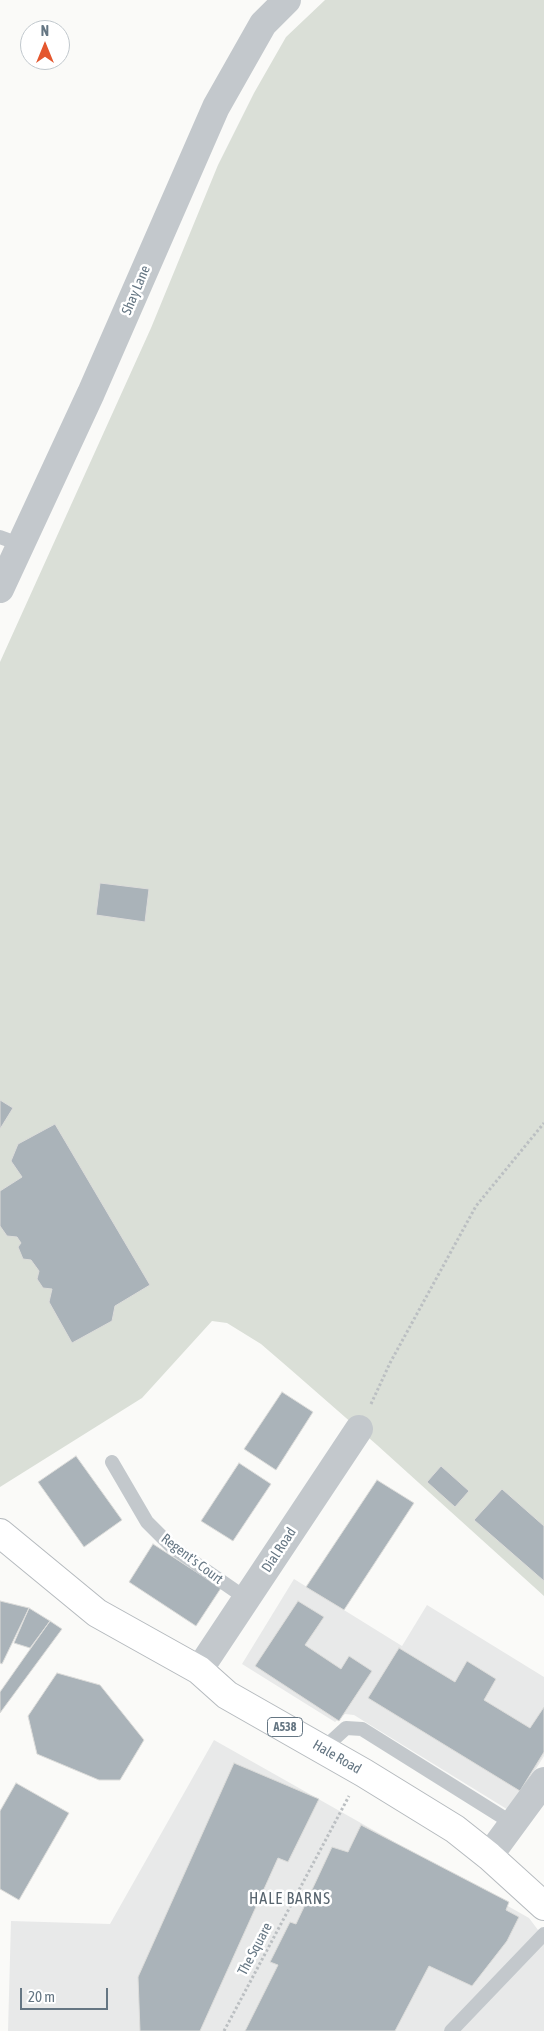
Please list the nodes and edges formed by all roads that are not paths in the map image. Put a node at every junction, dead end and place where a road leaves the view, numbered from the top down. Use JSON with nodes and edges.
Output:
{"nodes":[{"id":1,"x":287,"y":0,"type":"edge"},
{"id":2,"x":11,"y":541,"type":"edge"},
{"id":3,"x":0,"y":589,"type":"edge"},
{"id":4,"x":359,"y":1429,"type":"road end"},
{"id":5,"x":112,"y":1462,"type":"dead end"},
{"id":6,"x":0,"y":1533,"type":"edge"},
{"id":7,"x":12,"y":1554,"type":"edge"},
{"id":8,"x":247,"y":1599,"type":"junction"},
{"id":9,"x":199,"y":1670,"type":"junction"},
{"id":10,"x":323,"y":1748,"type":"junction"},
{"id":11,"x":544,"y":1781,"type":"edge"},
{"id":12,"x":512,"y":1823,"type":"junction"},
{"id":13,"x":489,"y":1856,"type":"junction"},
{"id":14,"x":544,"y":1906,"type":"edge"},
{"id":15,"x":544,"y":1934,"type":"edge"},
{"id":16,"x":450,"y":2031,"type":"edge"}],
"edges":[{"from":1,"to":2,"type":"street","name":"Shay Lane"},
{"from":2,"to":3,"type":"street","name":"Shay Lane"},
{"from":4,"to":8,"type":"street","name":"Dial Road"},
{"from":5,"to":8,"type":"lane","name":"Regent's Court"},
{"from":6,"to":7,"type":"main road","name":"Hale Road"},
{"from":7,"to":9,"type":"main road","name":"Hale Road","number":"A538"},
{"from":8,"to":9,"type":"street","name":"Dial Road"},
{"from":9,"to":10,"type":"main road","name":"Hale Road","number":"A538"},
{"from":10,"to":12,"type":"lane"},
{"from":10,"to":13,"type":"main road","name":"Hale Road","number":"A538"},
{"from":11,"to":12,"type":"street"},
{"from":12,"to":13,"type":"street"},
{"from":13,"to":14,"type":"main road","name":"Hale Road","number":"A538"},
{"from":15,"to":16,"type":"lane"}]}
